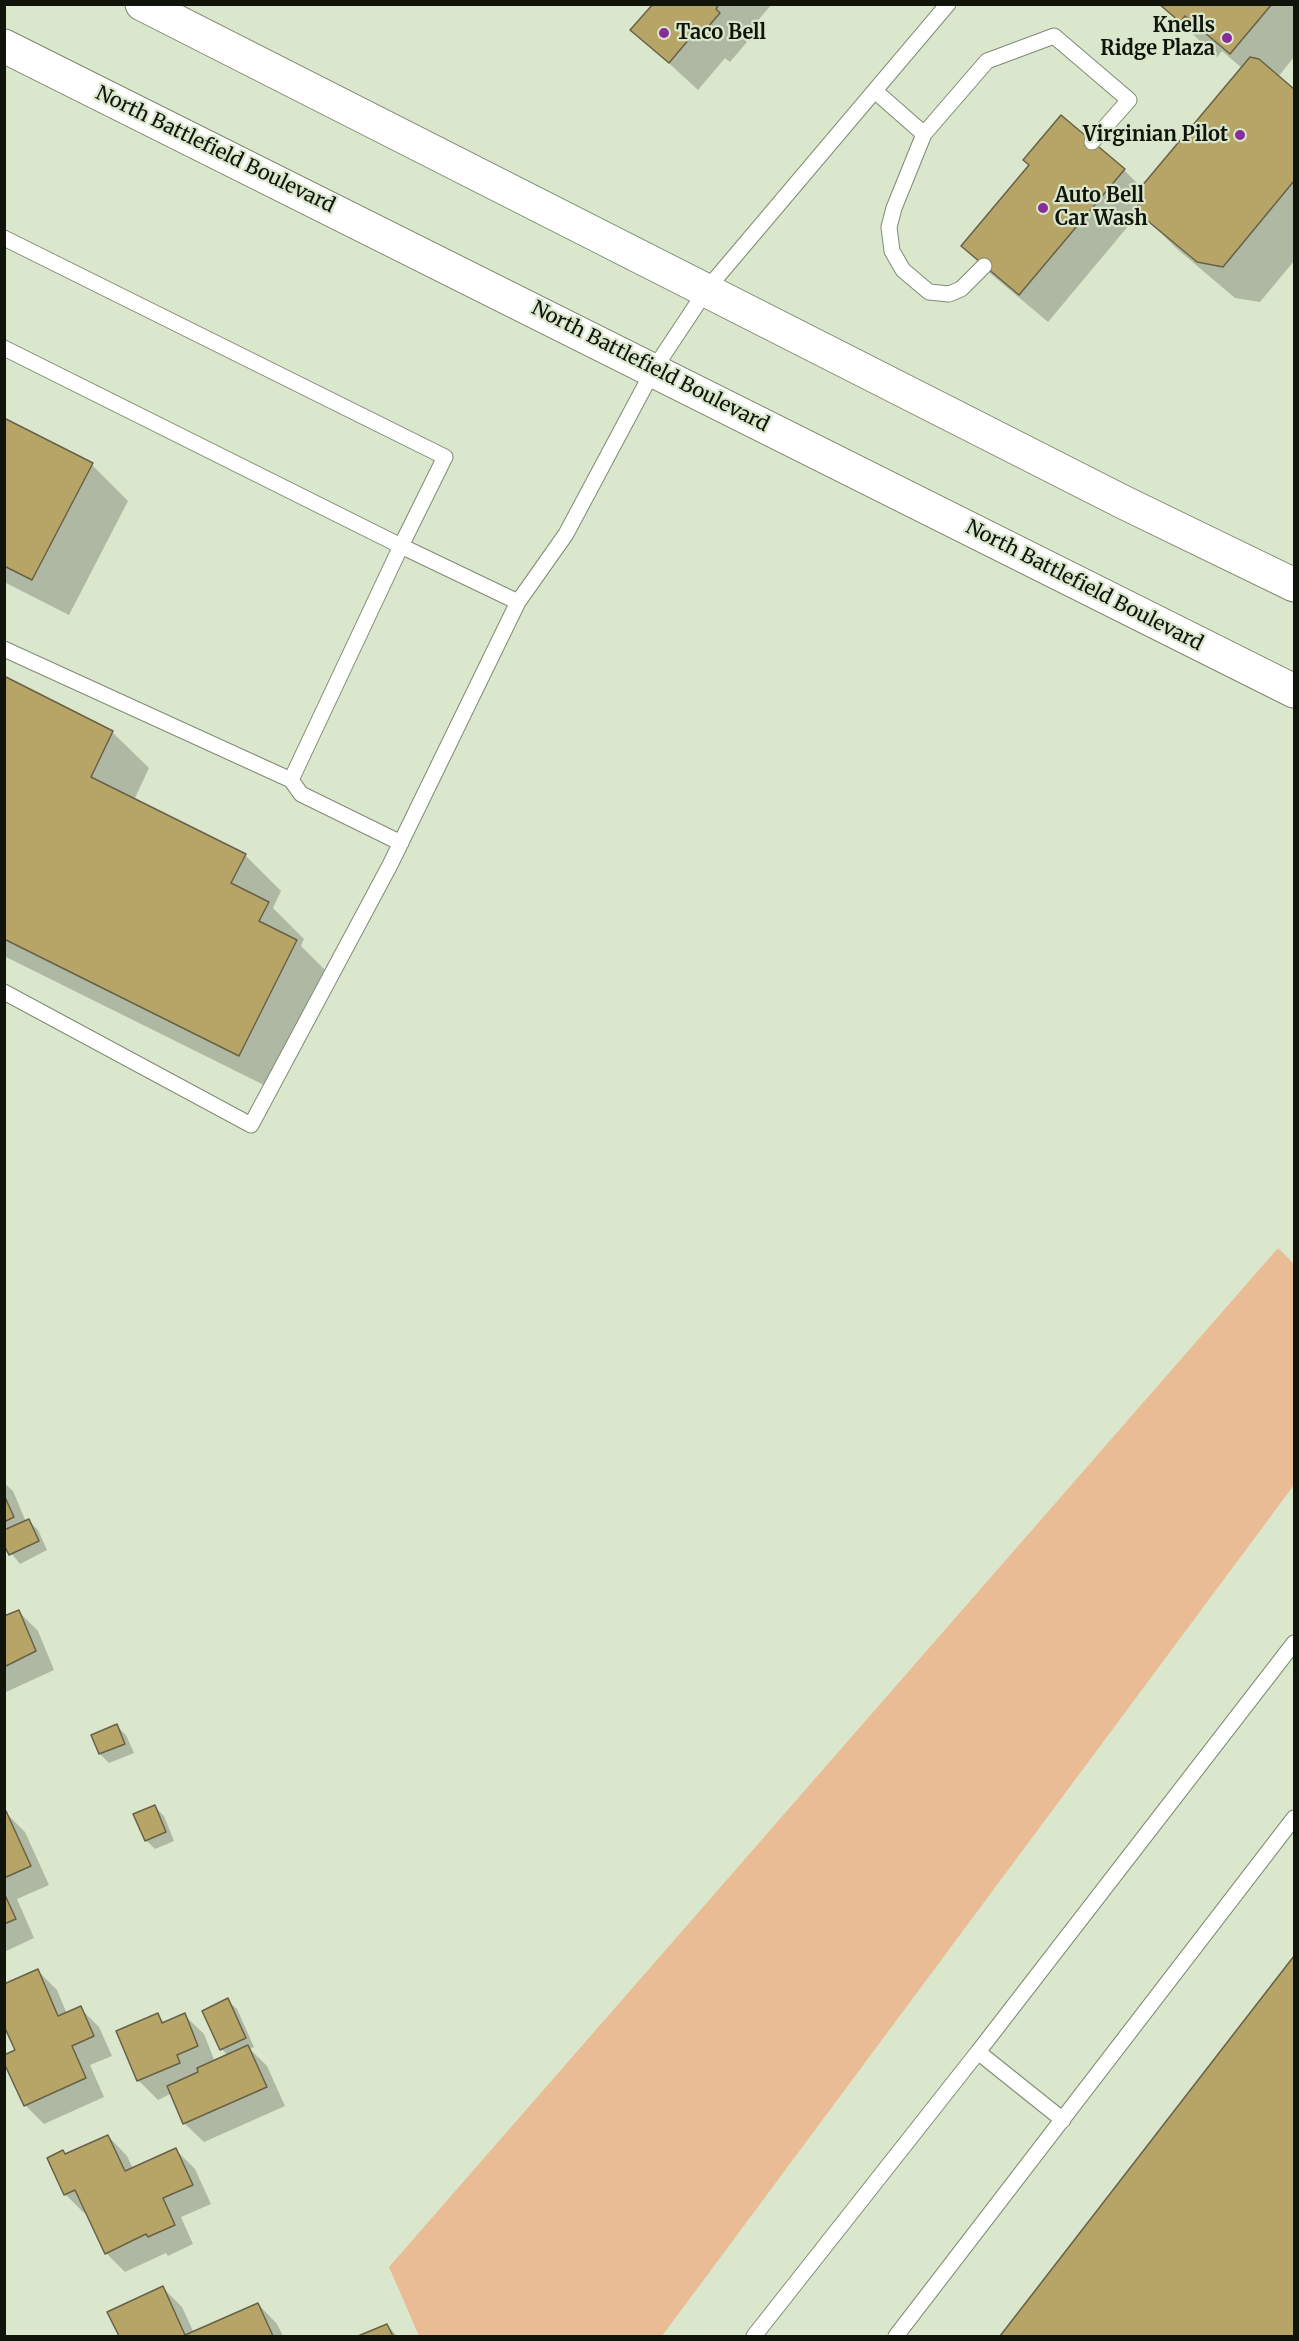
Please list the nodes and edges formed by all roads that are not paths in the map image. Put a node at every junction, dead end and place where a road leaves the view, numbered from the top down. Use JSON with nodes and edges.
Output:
{"nodes":[{"id":1,"x":142,"y":4,"type":"edge"},
{"id":2,"x":948,"y":4,"type":"edge"},
{"id":3,"x":4,"y":46,"type":"edge"},
{"id":4,"x":875,"y":91,"type":"junction"},
{"id":5,"x":924,"y":134,"type":"junction"},
{"id":6,"x":1092,"y":142,"type":"dead end"},
{"id":7,"x":4,"y":238,"type":"edge"},
{"id":8,"x":984,"y":266,"type":"dead end"},
{"id":9,"x":707,"y":289,"type":"junction"},
{"id":10,"x":4,"y":348,"type":"edge"},
{"id":11,"x":654,"y":369,"type":"junction"},
{"id":12,"x":401,"y":546,"type":"junction"},
{"id":13,"x":1294,"y":585,"type":"edge"},
{"id":14,"x":518,"y":602,"type":"junction"},
{"id":15,"x":4,"y":649,"type":"edge"},
{"id":16,"x":1294,"y":691,"type":"edge"},
{"id":17,"x":291,"y":780,"type":"junction"},
{"id":18,"x":401,"y":843,"type":"junction"},
{"id":19,"x":4,"y":992,"type":"edge"},
{"id":20,"x":1294,"y":1643,"type":"edge"},
{"id":21,"x":1294,"y":1818,"type":"edge"},
{"id":22,"x":978,"y":2052,"type":"junction"},
{"id":23,"x":1063,"y":2120,"type":"junction"},
{"id":24,"x":754,"y":2337,"type":"edge"},
{"id":25,"x":896,"y":2337,"type":"edge"}],
"edges":[{"from":1,"to":9,"type":"main road"},
{"from":2,"to":4,"type":"lane"},
{"from":3,"to":11,"type":"main road","name":"North Battlefield Boulevard"},
{"from":4,"to":5,"type":"lane"},
{"from":4,"to":9,"type":"lane"},
{"from":5,"to":6,"type":"lane"},
{"from":5,"to":8,"type":"lane"},
{"from":7,"to":12,"type":"lane"},
{"from":9,"to":11,"type":"lane"},
{"from":9,"to":13,"type":"main road"},
{"from":10,"to":12,"type":"lane"},
{"from":11,"to":14,"type":"lane"},
{"from":11,"to":16,"type":"main road","name":"North Battlefield Boulevard"},
{"from":12,"to":14,"type":"lane"},
{"from":12,"to":17,"type":"lane"},
{"from":14,"to":18,"type":"lane"},
{"from":15,"to":17,"type":"lane"},
{"from":17,"to":18,"type":"lane"},
{"from":18,"to":19,"type":"lane"},
{"from":20,"to":22,"type":"lane"},
{"from":21,"to":23,"type":"lane"},
{"from":22,"to":23,"type":"lane"},
{"from":22,"to":24,"type":"lane"},
{"from":23,"to":25,"type":"lane"}]}
